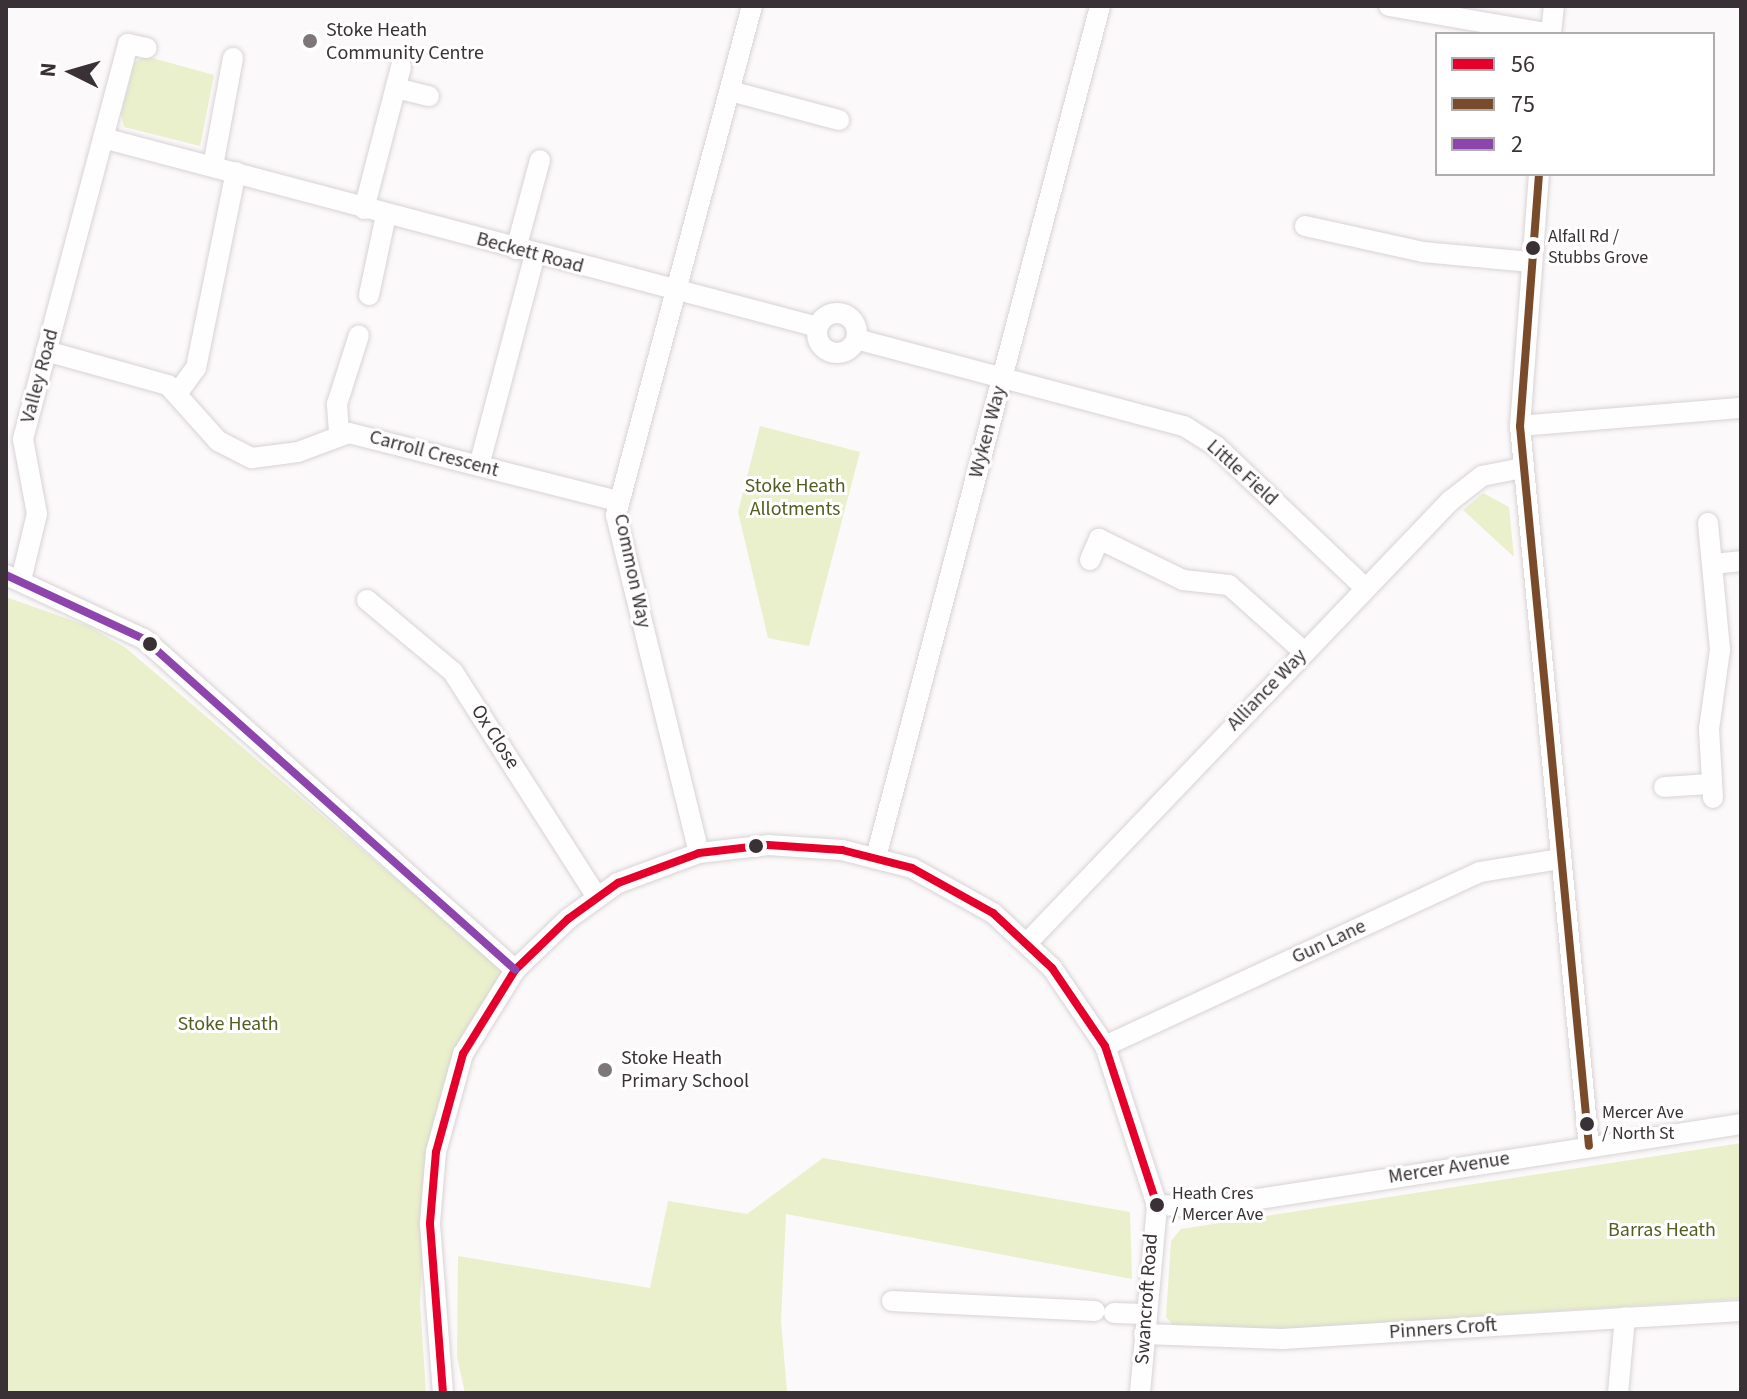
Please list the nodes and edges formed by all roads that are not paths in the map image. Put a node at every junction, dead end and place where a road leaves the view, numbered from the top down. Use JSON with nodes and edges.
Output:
{"nodes":[{"id":1,"x":752,"y":6,"type":"edge"},
{"id":2,"x":1100,"y":6,"type":"edge"},
{"id":3,"x":1389,"y":6,"type":"edge"},
{"id":4,"x":1554,"y":6,"type":"edge"},
{"id":5,"x":1539,"y":32,"type":"edge"},
{"id":6,"x":1551,"y":32,"type":"edge"},
{"id":7,"x":147,"y":48,"type":"dead end"},
{"id":8,"x":233,"y":58,"type":"dead end"},
{"id":9,"x":401,"y":67,"type":"dead end"},
{"id":10,"x":396,"y":88,"type":"junction"},
{"id":11,"x":730,"y":91,"type":"junction"},
{"id":12,"x":429,"y":96,"type":"dead end"},
{"id":13,"x":839,"y":120,"type":"dead end"},
{"id":14,"x":103,"y":138,"type":"junction"},
{"id":15,"x":540,"y":160,"type":"dead end"},
{"id":16,"x":213,"y":166,"type":"junction"},
{"id":17,"x":236,"y":172,"type":"junction"},
{"id":18,"x":1539,"y":176,"type":"edge"},
{"id":19,"x":364,"y":209,"type":"junction"},
{"id":20,"x":386,"y":215,"type":"junction"},
{"id":21,"x":1305,"y":226,"type":"dead end"},
{"id":22,"x":526,"y":252,"type":"junction"},
{"id":23,"x":1531,"y":262,"type":"junction"},
{"id":24,"x":674,"y":290,"type":"junction"},
{"id":25,"x":369,"y":295,"type":"dead end"},
{"id":26,"x":359,"y":335,"type":"dead end"},
{"id":27,"x":860,"y":340,"type":"joint"},
{"id":28,"x":46,"y":351,"type":"junction"},
{"id":29,"x":1002,"y":377,"type":"junction"},
{"id":30,"x":179,"y":391,"type":"junction"},
{"id":31,"x":1741,"y":408,"type":"edge"},
{"id":32,"x":1520,"y":426,"type":"junction"},
{"id":33,"x":339,"y":433,"type":"junction"},
{"id":34,"x":479,"y":466,"type":"junction"},
{"id":35,"x":1522,"y":468,"type":"junction"},
{"id":36,"x":618,"y":501,"type":"junction"},
{"id":37,"x":1708,"y":523,"type":"dead end"},
{"id":38,"x":1090,"y":560,"type":"dead end"},
{"id":39,"x":1741,"y":561,"type":"edge"},
{"id":40,"x":1713,"y":564,"type":"junction"},
{"id":41,"x":14,"y":578,"type":"edge"},
{"id":42,"x":1365,"y":588,"type":"junction"},
{"id":43,"x":367,"y":600,"type":"dead end"},
{"id":44,"x":1303,"y":651,"type":"junction"},
{"id":45,"x":1664,"y":787,"type":"dead end"},
{"id":46,"x":699,"y":853,"type":"junction"},
{"id":47,"x":876,"y":857,"type":"junction"},
{"id":48,"x":1560,"y":859,"type":"junction"},
{"id":49,"x":596,"y":896,"type":"junction"},
{"id":50,"x":1028,"y":942,"type":"junction"},
{"id":51,"x":515,"y":970,"type":"junction"},
{"id":52,"x":1105,"y":1046,"type":"junction"},
{"id":53,"x":1741,"y":1124,"type":"edge"},
{"id":54,"x":1589,"y":1146,"type":"junction"},
{"id":55,"x":1157,"y":1205,"type":"junction"},
{"id":56,"x":892,"y":1301,"type":"dead end"},
{"id":57,"x":1741,"y":1311,"type":"edge"},
{"id":58,"x":1625,"y":1317,"type":"junction"},
{"id":59,"x":1145,"y":1324,"type":"junction"},
{"id":60,"x":443,"y":1393,"type":"edge"},
{"id":61,"x":1140,"y":1393,"type":"edge"},
{"id":62,"x":1618,"y":1393,"type":"edge"}],
"edges":[{"from":1,"to":11,"type":"street","name":"Common Way"},
{"from":2,"to":29,"type":"street","name":"Wyken Way"},
{"from":3,"to":5,"type":"street"},
{"from":4,"to":6,"type":"street"},
{"from":7,"to":14,"type":"street","name":"Valley Road"},
{"from":8,"to":16,"type":"street"},
{"from":9,"to":10,"type":"street"},
{"from":10,"to":12,"type":"street"},
{"from":10,"to":19,"type":"street"},
{"from":11,"to":13,"type":"street"},
{"from":11,"to":24,"type":"street","name":"Common Way"},
{"from":14,"to":16,"type":"street","name":"Beckett Road"},
{"from":14,"to":28,"type":"street","name":"Valley Road"},
{"from":15,"to":22,"type":"street"},
{"from":16,"to":17,"type":"street","name":"Beckett Road"},
{"from":17,"to":19,"type":"street","name":"Beckett Road"},
{"from":17,"to":30,"type":"street"},
{"from":18,"to":23,"type":"street"},
{"from":19,"to":20,"type":"street","name":"Beckett Road"},
{"from":20,"to":22,"type":"street","name":"Beckett Road"},
{"from":20,"to":25,"type":"street"},
{"from":21,"to":23,"type":"street"},
{"from":22,"to":24,"type":"street","name":"Beckett Road"},
{"from":22,"to":34,"type":"street"},
{"from":23,"to":32,"type":"street"},
{"from":24,"to":27,"type":"street","name":"Beckett Road"},
{"from":24,"to":36,"type":"street","name":"Common Way"},
{"from":26,"to":33,"type":"street"},
{"from":27,"to":29,"type":"street","name":"Little Field"},
{"from":28,"to":30,"type":"street"},
{"from":28,"to":41,"type":"street","name":"Valley Road"},
{"from":29,"to":42,"type":"street","name":"Little Field"},
{"from":29,"to":47,"type":"street","name":"Wyken Way"},
{"from":30,"to":33,"type":"street"},
{"from":31,"to":32,"type":"street"},
{"from":32,"to":35,"type":"street"},
{"from":33,"to":34,"type":"street","name":"Carroll Crescent"},
{"from":34,"to":36,"type":"street","name":"Carroll Crescent"},
{"from":35,"to":42,"type":"street","name":"Alliance Way"},
{"from":35,"to":48,"type":"street"},
{"from":36,"to":46,"type":"street","name":"Common Way"},
{"from":37,"to":40,"type":"street"},
{"from":38,"to":44,"type":"street"},
{"from":39,"to":40,"type":"street"},
{"from":40,"to":45,"type":"street"},
{"from":41,"to":51,"type":"street","name":"Valley Road"},
{"from":42,"to":44,"type":"street","name":"Alliance Way"},
{"from":43,"to":49,"type":"street","name":"Ox Close"},
{"from":44,"to":50,"type":"street","name":"Alliance Way"},
{"from":46,"to":47,"type":"street"},
{"from":46,"to":49,"type":"street"},
{"from":47,"to":50,"type":"street"},
{"from":48,"to":52,"type":"street","name":"Gun Lane"},
{"from":48,"to":54,"type":"street"},
{"from":49,"to":51,"type":"street"},
{"from":50,"to":52,"type":"street"},
{"from":51,"to":60,"type":"street"},
{"from":52,"to":55,"type":"street"},
{"from":53,"to":54,"type":"street","name":"Mercer Avenue"},
{"from":54,"to":55,"type":"street","name":"Mercer Avenue"},
{"from":55,"to":59,"type":"street","name":"Swancroft Road"},
{"from":56,"to":59,"type":"street","name":"Pinners Croft"},
{"from":57,"to":58,"type":"street","name":"Pinners Croft"},
{"from":58,"to":59,"type":"street","name":"Pinners Croft"},
{"from":58,"to":62,"type":"street"},
{"from":59,"to":61,"type":"street","name":"Swancroft Road"}]}
